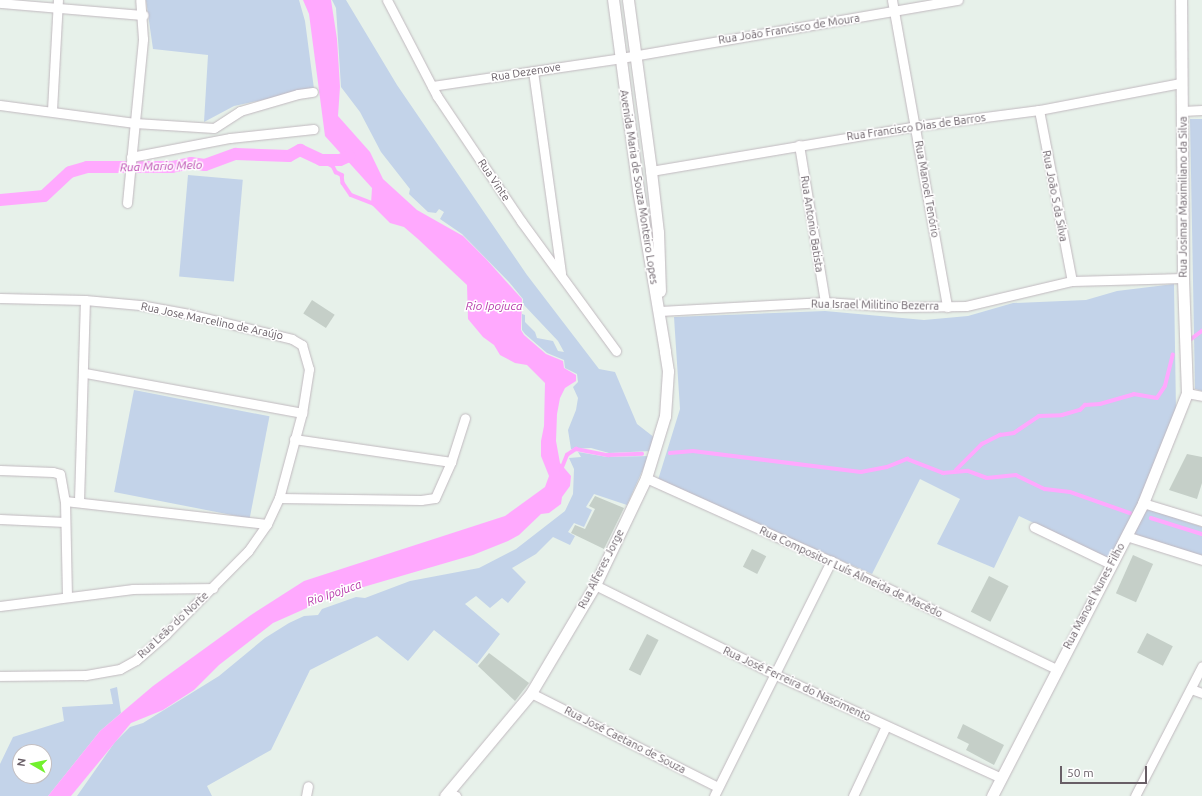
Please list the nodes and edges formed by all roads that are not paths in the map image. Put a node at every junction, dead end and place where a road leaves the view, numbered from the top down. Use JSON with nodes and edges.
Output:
{"nodes":[{"id":1,"x":140,"y":0,"type":"edge"},
{"id":2,"x":387,"y":0,"type":"edge"},
{"id":3,"x":613,"y":0,"type":"edge"},
{"id":4,"x":628,"y":0,"type":"edge"},
{"id":5,"x":892,"y":0,"type":"edge"},
{"id":6,"x":958,"y":0,"type":"edge"},
{"id":7,"x":1181,"y":0,"type":"edge"},
{"id":8,"x":0,"y":3,"type":"edge"},
{"id":9,"x":57,"y":3,"type":"edge"},
{"id":10,"x":895,"y":12,"type":"junction"},
{"id":11,"x":143,"y":14,"type":"junction"},
{"id":12,"x":636,"y":55,"type":"junction"},
{"id":13,"x":621,"y":58,"type":"junction"},
{"id":14,"x":532,"y":71,"type":"junction"},
{"id":15,"x":1181,"y":83,"type":"junction"},
{"id":16,"x":432,"y":86,"type":"junction"},
{"id":17,"x":313,"y":92,"type":"dead end"},
{"id":18,"x":0,"y":105,"type":"edge"},
{"id":19,"x":52,"y":110,"type":"junction"},
{"id":20,"x":1039,"y":110,"type":"junction"},
{"id":21,"x":1202,"y":110,"type":"edge"},
{"id":22,"x":1182,"y":111,"type":"junction"},
{"id":23,"x":135,"y":123,"type":"junction"},
{"id":24,"x":916,"y":126,"type":"junction"},
{"id":25,"x":314,"y":129,"type":"dead end"},
{"id":26,"x":798,"y":145,"type":"junction"},
{"id":27,"x":131,"y":157,"type":"junction"},
{"id":28,"x":651,"y":171,"type":"junction"},
{"id":29,"x":127,"y":203,"type":"dead end"},
{"id":30,"x":561,"y":275,"type":"junction"},
{"id":31,"x":1183,"y":278,"type":"junction"},
{"id":32,"x":1072,"y":281,"type":"junction"},
{"id":33,"x":0,"y":298,"type":"edge"},
{"id":34,"x":85,"y":300,"type":"junction"},
{"id":35,"x":825,"y":302,"type":"junction"},
{"id":36,"x":948,"y":306,"type":"junction"},
{"id":37,"x":660,"y":308,"type":"junction"},
{"id":38,"x":302,"y":345,"type":"joint"},
{"id":39,"x":616,"y":351,"type":"dead end"},
{"id":40,"x":85,"y":373,"type":"junction"},
{"id":41,"x":1187,"y":393,"type":"junction"},
{"id":42,"x":1202,"y":396,"type":"edge"},
{"id":43,"x":302,"y":413,"type":"junction"},
{"id":44,"x":465,"y":418,"type":"dead end"},
{"id":45,"x":294,"y":439,"type":"junction"},
{"id":46,"x":451,"y":462,"type":"junction"},
{"id":47,"x":0,"y":470,"type":"edge"},
{"id":48,"x":646,"y":478,"type":"junction"},
{"id":49,"x":279,"y":498,"type":"junction"},
{"id":50,"x":65,"y":500,"type":"junction"},
{"id":51,"x":79,"y":501,"type":"junction"},
{"id":52,"x":1143,"y":503,"type":"junction"},
{"id":53,"x":0,"y":519,"type":"edge"},
{"id":54,"x":1202,"y":521,"type":"edge"},
{"id":55,"x":66,"y":522,"type":"junction"},
{"id":56,"x":267,"y":524,"type":"junction"},
{"id":57,"x":1034,"y":527,"type":"dead end"},
{"id":58,"x":1126,"y":536,"type":"junction"},
{"id":59,"x":1202,"y":560,"type":"edge"},
{"id":60,"x":831,"y":561,"type":"junction"},
{"id":61,"x":1111,"y":564,"type":"junction"},
{"id":62,"x":595,"y":585,"type":"junction"},
{"id":63,"x":213,"y":588,"type":"junction"},
{"id":64,"x":67,"y":597,"type":"junction"},
{"id":65,"x":0,"y":606,"type":"edge"},
{"id":66,"x":1202,"y":666,"type":"edge"},
{"id":67,"x":1056,"y":669,"type":"junction"},
{"id":68,"x":774,"y":674,"type":"junction"},
{"id":69,"x":0,"y":676,"type":"edge"},
{"id":70,"x":1190,"y":690,"type":"junction"},
{"id":71,"x":531,"y":693,"type":"junction"},
{"id":72,"x":1202,"y":693,"type":"edge"},
{"id":73,"x":886,"y":726,"type":"junction"},
{"id":74,"x":1001,"y":778,"type":"junction"},
{"id":75,"x":308,"y":786,"type":"dead end"},
{"id":76,"x":718,"y":787,"type":"junction"},
{"id":77,"x":450,"y":795,"type":"edge"},
{"id":78,"x":306,"y":796,"type":"edge"},
{"id":79,"x":714,"y":796,"type":"edge"},
{"id":80,"x":853,"y":796,"type":"edge"},
{"id":81,"x":992,"y":796,"type":"edge"},
{"id":82,"x":1136,"y":796,"type":"edge"}],
"edges":[{"from":1,"to":11,"type":"street"},
{"from":2,"to":16,"type":"street","name":"Rua Vinte"},
{"from":3,"to":13,"type":"street","name":"Avenida Maria de Souza Monteiro Lopes"},
{"from":4,"to":12,"type":"street","name":"Avenida Maria de Souza Monteiro Lopes"},
{"from":5,"to":10,"type":"street","name":"Rua Manoel Tenório"},
{"from":6,"to":10,"type":"street","name":"Rua João Francisco de Moura"},
{"from":7,"to":15,"type":"street","name":"Rua Josimar Maximiliano da Silva"},
{"from":8,"to":9,"type":"street"},
{"from":9,"to":11,"type":"street"},
{"from":9,"to":19,"type":"street"},
{"from":10,"to":12,"type":"street","name":"Rua João Francisco de Moura"},
{"from":10,"to":24,"type":"street","name":"Rua Manoel Tenório"},
{"from":11,"to":23,"type":"street"},
{"from":12,"to":13,"type":"street","name":"Rua João Francisco de Moura"},
{"from":12,"to":28,"type":"street","name":"Avenida Maria de Souza Monteiro Lopes"},
{"from":13,"to":14,"type":"street","name":"Rua Dezenove"},
{"from":13,"to":37,"type":"street","name":"Avenida Maria de Souza Monteiro Lopes"},
{"from":14,"to":16,"type":"street","name":"Rua Dezenove"},
{"from":14,"to":30,"type":"street"},
{"from":15,"to":20,"type":"street","name":"Rua Francisco Dias de Barros"},
{"from":15,"to":22,"type":"street","name":"Rua Josimar Maximiliano da Silva"},
{"from":16,"to":30,"type":"street","name":"Rua Vinte"},
{"from":17,"to":23,"type":"street"},
{"from":18,"to":19,"type":"street"},
{"from":19,"to":23,"type":"street"},
{"from":20,"to":24,"type":"street","name":"Rua Francisco Dias de Barros"},
{"from":20,"to":32,"type":"street","name":"Rua João S da Silva"},
{"from":21,"to":22,"type":"street"},
{"from":22,"to":31,"type":"street","name":"Rua Josimar Maximiliano da Silva"},
{"from":23,"to":27,"type":"street"},
{"from":24,"to":26,"type":"street","name":"Rua Francisco Dias de Barros"},
{"from":24,"to":36,"type":"street","name":"Rua Manoel Tenório"},
{"from":25,"to":27,"type":"street"},
{"from":26,"to":28,"type":"street","name":"Rua Francisco Dias de Barros"},
{"from":26,"to":35,"type":"street","name":"Rua Antonio Batista"},
{"from":27,"to":29,"type":"street"},
{"from":28,"to":37,"type":"street","name":"Avenida Maria de Souza Monteiro Lopes"},
{"from":30,"to":39,"type":"street","name":"Rua Vinte"},
{"from":31,"to":32,"type":"street","name":"Rua Israel Militino Bezerra"},
{"from":31,"to":41,"type":"street","name":"Rua Josimar Maximiliano da Silva"},
{"from":32,"to":36,"type":"street","name":"Rua Israel Militino Bezerra"},
{"from":33,"to":34,"type":"street","name":"Rua Jose Marcelino de Araújo"},
{"from":34,"to":38,"type":"street","name":"Rua Jose Marcelino de Araújo"},
{"from":34,"to":40,"type":"street"},
{"from":35,"to":36,"type":"street","name":"Rua Israel Militino Bezerra"},
{"from":35,"to":37,"type":"street","name":"Rua Israel Militino Bezerra"},
{"from":37,"to":48,"type":"street","name":"Rua Alferes Jorge"},
{"from":38,"to":43,"type":"street","name":"Rua Leão do Norte"},
{"from":40,"to":43,"type":"street"},
{"from":40,"to":51,"type":"street"},
{"from":41,"to":42,"type":"street"},
{"from":41,"to":52,"type":"street","name":"Rua Manoel Nunes Filho"},
{"from":43,"to":45,"type":"street","name":"Rua Leão do Norte"},
{"from":44,"to":46,"type":"street"},
{"from":45,"to":46,"type":"street"},
{"from":45,"to":49,"type":"street","name":"Rua Leão do Norte"},
{"from":46,"to":49,"type":"street"},
{"from":47,"to":50,"type":"street"},
{"from":48,"to":60,"type":"street","name":"Rua Compositor Luís Almeida de Macêdo"},
{"from":48,"to":62,"type":"street","name":"Rua Alferes Jorge"},
{"from":49,"to":56,"type":"street","name":"Rua Leão do Norte"},
{"from":50,"to":51,"type":"street"},
{"from":50,"to":55,"type":"street"},
{"from":51,"to":56,"type":"street"},
{"from":52,"to":54,"type":"street"},
{"from":52,"to":58,"type":"street","name":"Rua Manoel Nunes Filho"},
{"from":53,"to":55,"type":"street"},
{"from":55,"to":64,"type":"street"},
{"from":56,"to":63,"type":"street","name":"Rua Leão do Norte"},
{"from":57,"to":61,"type":"street"},
{"from":58,"to":59,"type":"street"},
{"from":58,"to":61,"type":"street","name":"Rua Manoel Nunes Filho"},
{"from":60,"to":67,"type":"street","name":"Rua Compositor Luís Almeida de Macêdo"},
{"from":60,"to":68,"type":"street"},
{"from":61,"to":67,"type":"street","name":"Rua Manoel Nunes Filho"},
{"from":62,"to":68,"type":"street","name":"Rua José Ferreira do Nascimento"},
{"from":62,"to":71,"type":"street","name":"Rua Alferes Jorge"},
{"from":63,"to":64,"type":"street"},
{"from":63,"to":69,"type":"street","name":"Rua Leão do Norte"},
{"from":64,"to":65,"type":"street"},
{"from":66,"to":70,"type":"street"},
{"from":67,"to":74,"type":"street","name":"Rua Manoel Nunes Filho"},
{"from":68,"to":73,"type":"street","name":"Rua José Ferreira do Nascimento"},
{"from":68,"to":76,"type":"street"},
{"from":70,"to":72,"type":"street"},
{"from":70,"to":82,"type":"street"},
{"from":71,"to":76,"type":"street","name":"Rua José Caetano de Souza"},
{"from":71,"to":77,"type":"street","name":"Rua Alferes Jorge"},
{"from":73,"to":74,"type":"street","name":"Rua José Ferreira do Nascimento"},
{"from":73,"to":80,"type":"street"},
{"from":74,"to":81,"type":"street","name":"Rua Manoel Nunes Filho"},
{"from":75,"to":78,"type":"street"},
{"from":76,"to":79,"type":"street"}]}
